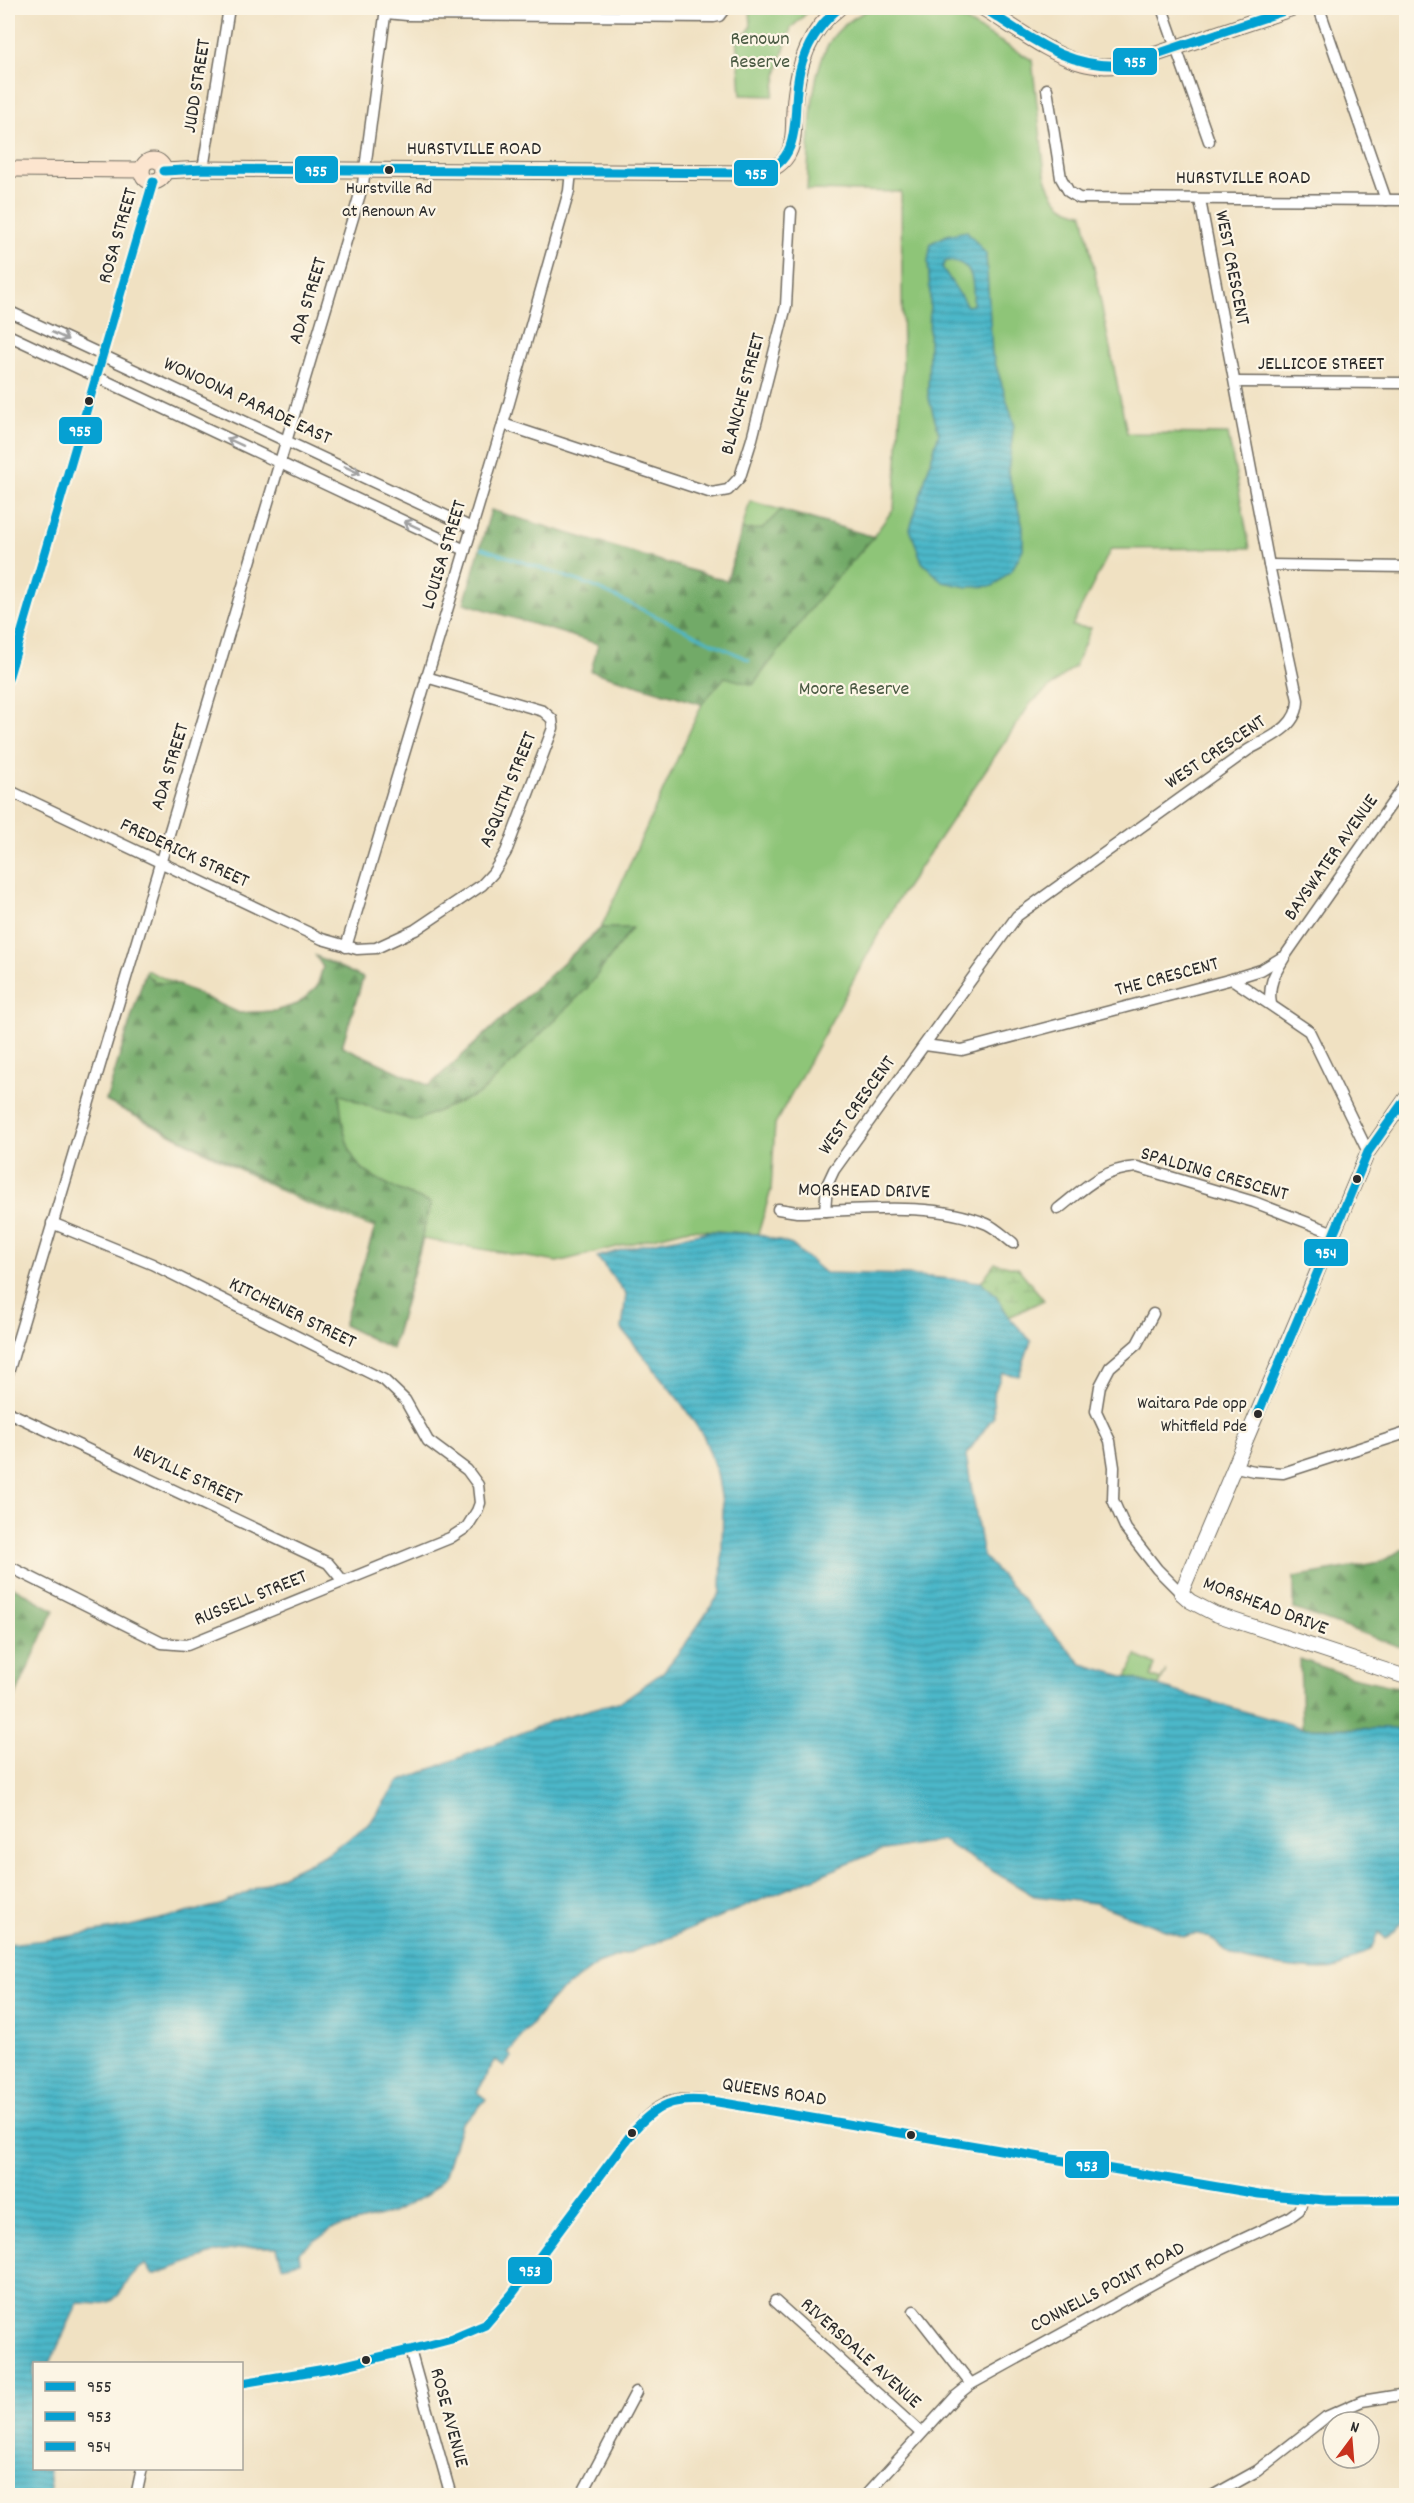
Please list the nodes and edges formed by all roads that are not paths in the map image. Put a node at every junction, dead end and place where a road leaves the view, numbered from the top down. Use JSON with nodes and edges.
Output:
{"nodes":[{"id":1,"x":228,"y":8,"type":"edge"},
{"id":2,"x":725,"y":8,"type":"edge"},
{"id":3,"x":839,"y":8,"type":"edge"},
{"id":4,"x":983,"y":8,"type":"edge"},
{"id":5,"x":1162,"y":8,"type":"edge"},
{"id":6,"x":1293,"y":8,"type":"edge"},
{"id":7,"x":1319,"y":8,"type":"edge"},
{"id":8,"x":386,"y":10,"type":"edge"},
{"id":9,"x":580,"y":12,"type":"edge"},
{"id":10,"x":1176,"y":48,"type":"junction"},
{"id":11,"x":1047,"y":88,"type":"dead end"},
{"id":12,"x":1209,"y":141,"type":"dead end"},
{"id":13,"x":8,"y":169,"type":"edge"},
{"id":14,"x":203,"y":169,"type":"junction"},
{"id":15,"x":142,"y":170,"type":"junction"},
{"id":16,"x":364,"y":170,"type":"junction"},
{"id":17,"x":164,"y":171,"type":"junction"},
{"id":18,"x":571,"y":171,"type":"junction"},
{"id":19,"x":153,"y":182,"type":"junction"},
{"id":20,"x":1200,"y":200,"type":"junction"},
{"id":21,"x":1386,"y":200,"type":"junction"},
{"id":22,"x":1407,"y":200,"type":"edge"},
{"id":23,"x":791,"y":212,"type":"dead end"},
{"id":24,"x":8,"y":311,"type":"edge"},
{"id":25,"x":8,"y":335,"type":"edge"},
{"id":26,"x":103,"y":356,"type":"junction"},
{"id":27,"x":97,"y":376,"type":"junction"},
{"id":28,"x":1235,"y":382,"type":"junction"},
{"id":29,"x":1407,"y":383,"type":"edge"},
{"id":30,"x":503,"y":424,"type":"junction"},
{"id":31,"x":288,"y":440,"type":"junction"},
{"id":32,"x":281,"y":463,"type":"junction"},
{"id":33,"x":472,"y":528,"type":"junction"},
{"id":34,"x":465,"y":550,"type":"junction"},
{"id":35,"x":1269,"y":565,"type":"junction"},
{"id":36,"x":1407,"y":567,"type":"edge"},
{"id":37,"x":426,"y":676,"type":"junction"},
{"id":38,"x":8,"y":679,"type":"edge"},
{"id":39,"x":1407,"y":783,"type":"edge"},
{"id":40,"x":8,"y":790,"type":"edge"},
{"id":41,"x":160,"y":862,"type":"junction"},
{"id":42,"x":346,"y":947,"type":"junction"},
{"id":43,"x":1287,"y":952,"type":"junction"},
{"id":44,"x":1232,"y":979,"type":"junction"},
{"id":45,"x":1271,"y":1004,"type":"junction"},
{"id":46,"x":925,"y":1045,"type":"junction"},
{"id":47,"x":1407,"y":1098,"type":"edge"},
{"id":48,"x":1368,"y":1152,"type":"junction"},
{"id":49,"x":778,"y":1209,"type":"dead end"},
{"id":50,"x":1058,"y":1209,"type":"dead end"},
{"id":51,"x":825,"y":1211,"type":"junction"},
{"id":52,"x":52,"y":1223,"type":"junction"},
{"id":53,"x":1334,"y":1233,"type":"junction"},
{"id":54,"x":1013,"y":1243,"type":"dead end"},
{"id":55,"x":1153,"y":1314,"type":"dead end"},
{"id":56,"x":8,"y":1373,"type":"edge"},
{"id":57,"x":8,"y":1412,"type":"edge"},
{"id":58,"x":1407,"y":1433,"type":"edge"},
{"id":59,"x":1236,"y":1467,"type":"junction"},
{"id":60,"x":478,"y":1485,"type":"joint"},
{"id":61,"x":8,"y":1566,"type":"edge"},
{"id":62,"x":344,"y":1581,"type":"junction"},
{"id":63,"x":1181,"y":1593,"type":"junction"},
{"id":64,"x":1407,"y":1677,"type":"edge"},
{"id":65,"x":1303,"y":2199,"type":"junction"},
{"id":66,"x":1407,"y":2200,"type":"edge"},
{"id":67,"x":775,"y":2301,"type":"dead end"},
{"id":68,"x":914,"y":2311,"type":"dead end"},
{"id":69,"x":411,"y":2350,"type":"junction"},
{"id":70,"x":243,"y":2383,"type":"edge"},
{"id":71,"x":971,"y":2384,"type":"junction"},
{"id":72,"x":636,"y":2392,"type":"dead end"},
{"id":73,"x":1407,"y":2394,"type":"edge"},
{"id":74,"x":921,"y":2433,"type":"junction"},
{"id":75,"x":142,"y":2470,"type":"edge"},
{"id":76,"x":136,"y":2496,"type":"edge"},
{"id":77,"x":451,"y":2496,"type":"edge"},
{"id":78,"x":581,"y":2496,"type":"edge"},
{"id":79,"x":865,"y":2496,"type":"edge"},
{"id":80,"x":1212,"y":2496,"type":"edge"}],
"edges":[{"from":1,"to":14,"type":"street","name":"JUDD STREET"},
{"from":2,"to":9,"type":"street"},
{"from":3,"to":18,"type":"main road","name":"HURSTVILLE ROAD"},
{"from":4,"to":10,"type":"main road"},
{"from":5,"to":10,"type":"street"},
{"from":6,"to":10,"type":"main road"},
{"from":7,"to":21,"type":"street"},
{"from":8,"to":9,"type":"street"},
{"from":8,"to":16,"type":"street","name":"ADA STREET"},
{"from":10,"to":12,"type":"street"},
{"from":11,"to":20,"type":"street","name":"HURSTVILLE ROAD"},
{"from":13,"to":15,"type":"main road"},
{"from":14,"to":16,"type":"main road","name":"HURSTVILLE ROAD"},
{"from":14,"to":17,"type":"main road","name":"HURSTVILLE ROAD"},
{"from":15,"to":17,"type":"main road"},
{"from":15,"to":19,"type":"main road"},
{"from":16,"to":18,"type":"main road","name":"HURSTVILLE ROAD"},
{"from":16,"to":31,"type":"street","name":"ADA STREET"},
{"from":17,"to":19,"type":"main road"},
{"from":18,"to":30,"type":"street","name":"LOUISA STREET"},
{"from":19,"to":26,"type":"street","name":"ROSA STREET"},
{"from":20,"to":21,"type":"street","name":"HURSTVILLE ROAD"},
{"from":20,"to":28,"type":"street","name":"WEST CRESCENT"},
{"from":21,"to":22,"type":"street","name":"HURSTVILLE ROAD"},
{"from":23,"to":30,"type":"street","name":"BLANCHE STREET"},
{"from":24,"to":26,"type":"street","name":"WONOONA PARADE EAST","one_way":true},
{"from":25,"to":27,"type":"street","name":"WONOONA PARADE EAST"},
{"from":26,"to":27,"type":"street","name":"ROSA STREET"},
{"from":26,"to":31,"type":"street","name":"WONOONA PARADE EAST"},
{"from":32,"to":27,"type":"street","name":"WONOONA PARADE EAST","one_way":true},
{"from":27,"to":38,"type":"street","name":"ROSA STREET"},
{"from":28,"to":29,"type":"street","name":"JELLICOE STREET"},
{"from":28,"to":35,"type":"street","name":"WEST CRESCENT"},
{"from":30,"to":33,"type":"street","name":"LOUISA STREET"},
{"from":31,"to":32,"type":"street","name":"ADA STREET"},
{"from":31,"to":33,"type":"street","name":"WONOONA PARADE EAST","one_way":true},
{"from":34,"to":32,"type":"street","name":"WONOONA PARADE EAST","one_way":true},
{"from":32,"to":41,"type":"street","name":"ADA STREET"},
{"from":33,"to":34,"type":"street","name":"LOUISA STREET"},
{"from":34,"to":37,"type":"street","name":"LOUISA STREET"},
{"from":35,"to":36,"type":"street"},
{"from":35,"to":46,"type":"street","name":"WEST CRESCENT"},
{"from":37,"to":42,"type":"street","name":"LOUISA STREET"},
{"from":37,"to":42,"type":"street","name":"ASQUITH STREET"},
{"from":39,"to":43,"type":"street","name":"BAYSWATER AVENUE"},
{"from":40,"to":41,"type":"street","name":"FREDERICK STREET"},
{"from":41,"to":42,"type":"street","name":"FREDERICK STREET"},
{"from":41,"to":52,"type":"street","name":"ADA STREET"},
{"from":43,"to":44,"type":"street","name":"BAYSWATER AVENUE"},
{"from":43,"to":45,"type":"street","name":"BAYSWATER AVENUE"},
{"from":44,"to":45,"type":"street","name":"THE CRESCENT"},
{"from":44,"to":46,"type":"street","name":"THE CRESCENT"},
{"from":45,"to":48,"type":"street","name":"THE CRESCENT"},
{"from":46,"to":51,"type":"street","name":"WEST CRESCENT"},
{"from":47,"to":48,"type":"street"},
{"from":48,"to":53,"type":"street"},
{"from":49,"to":51,"type":"street","name":"MORSHEAD DRIVE"},
{"from":50,"to":53,"type":"street","name":"SPALDING CRESCENT"},
{"from":51,"to":54,"type":"street","name":"MORSHEAD DRIVE"},
{"from":52,"to":56,"type":"street","name":"ADA STREET"},
{"from":52,"to":60,"type":"street","name":"KITCHENER STREET"},
{"from":53,"to":59,"type":"street"},
{"from":55,"to":63,"type":"street","name":"MORSHEAD DRIVE"},
{"from":57,"to":62,"type":"street","name":"NEVILLE STREET"},
{"from":58,"to":59,"type":"street"},
{"from":59,"to":63,"type":"street"},
{"from":60,"to":62,"type":"street","name":"RUSSELL STREET"},
{"from":61,"to":62,"type":"street","name":"RUSSELL STREET"},
{"from":63,"to":64,"type":"street","name":"MORSHEAD DRIVE"},
{"from":65,"to":66,"type":"street"},
{"from":65,"to":69,"type":"street","name":"QUEENS ROAD"},
{"from":65,"to":71,"type":"street","name":"CONNELLS POINT ROAD"},
{"from":67,"to":74,"type":"street","name":"RIVERSDALE AVENUE"},
{"from":68,"to":71,"type":"street"},
{"from":69,"to":70,"type":"street","name":"QUEENS ROAD"},
{"from":69,"to":77,"type":"street","name":"ROSE AVENUE"},
{"from":71,"to":74,"type":"street","name":"CONNELLS POINT ROAD"},
{"from":72,"to":78,"type":"street"},
{"from":73,"to":80,"type":"street"},
{"from":74,"to":79,"type":"street","name":"CONNELLS POINT ROAD"},
{"from":75,"to":76,"type":"street"}]}
